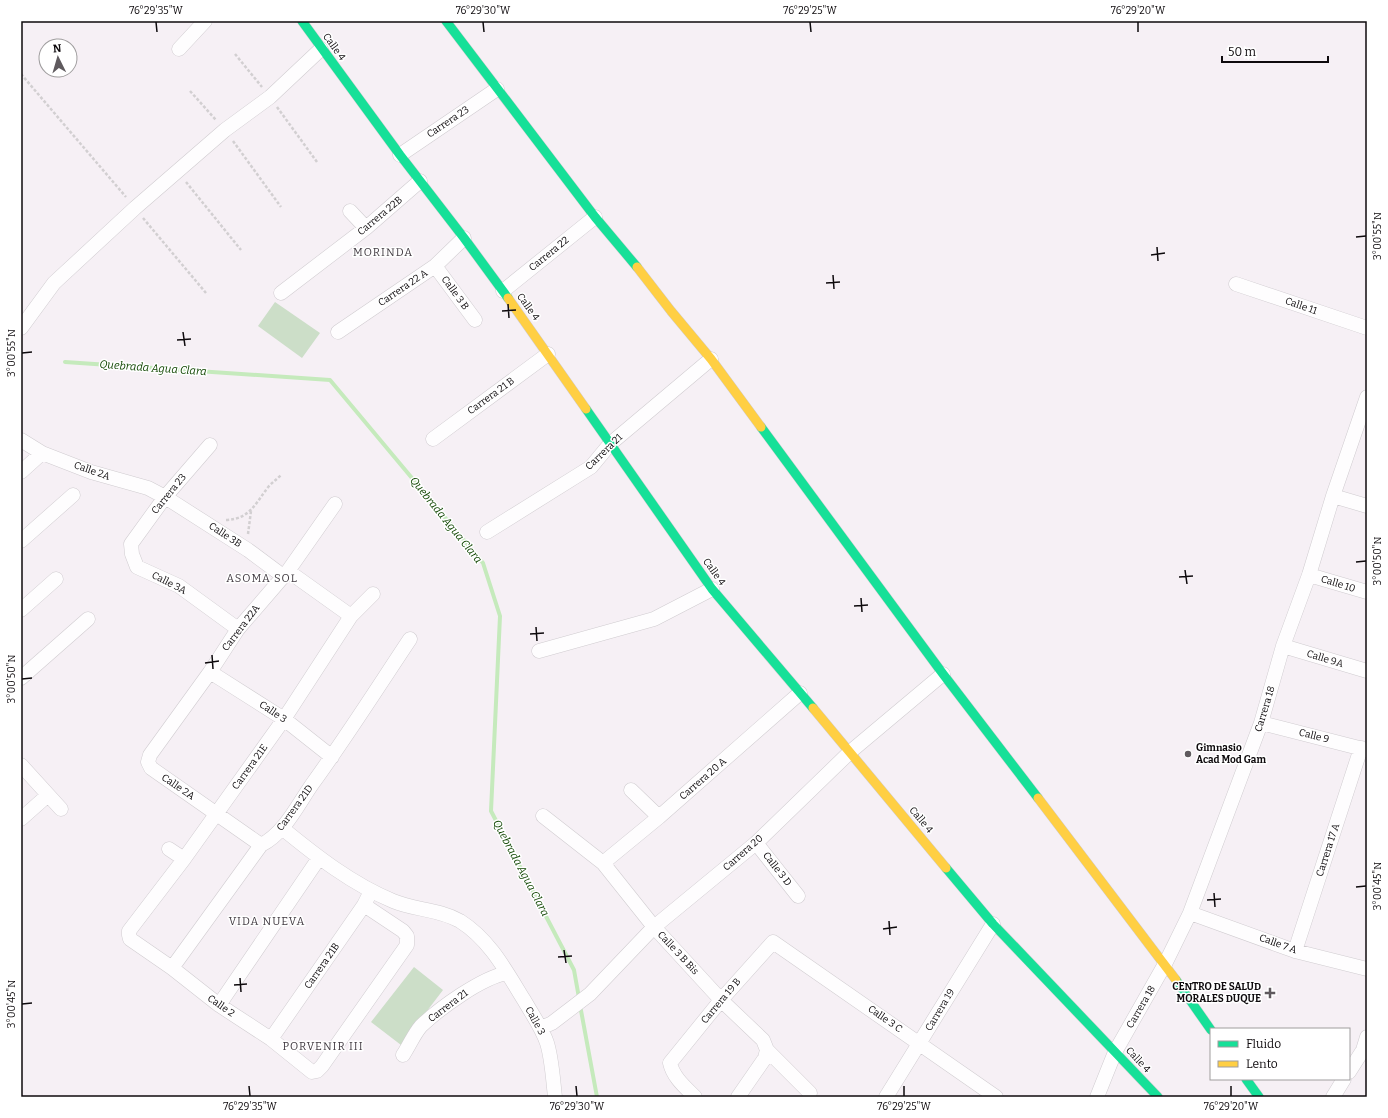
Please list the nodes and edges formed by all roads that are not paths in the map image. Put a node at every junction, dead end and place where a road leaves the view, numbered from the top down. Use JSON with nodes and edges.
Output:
{"nodes":[{"id":1,"x":205,"y":21,"type":"edge"},
{"id":2,"x":302,"y":21,"type":"edge"},
{"id":3,"x":446,"y":21,"type":"edge"},
{"id":4,"x":322,"y":49,"type":"junction"},
{"id":5,"x":179,"y":50,"type":"dead end"},
{"id":6,"x":497,"y":89,"type":"junction"},
{"id":7,"x":400,"y":155,"type":"junction"},
{"id":8,"x":420,"y":181,"type":"junction"},
{"id":9,"x":350,"y":210,"type":"dead end"},
{"id":10,"x":595,"y":217,"type":"junction"},
{"id":11,"x":366,"y":228,"type":"junction"},
{"id":12,"x":464,"y":238,"type":"junction"},
{"id":13,"x":435,"y":266,"type":"junction"},
{"id":14,"x":1236,"y":284,"type":"dead end"},
{"id":15,"x":503,"y":291,"type":"junction"},
{"id":16,"x":281,"y":293,"type":"dead end"},
{"id":17,"x":474,"y":320,"type":"dead end"},
{"id":18,"x":21,"y":328,"type":"edge"},
{"id":19,"x":1367,"y":328,"type":"edge"},
{"id":20,"x":338,"y":332,"type":"dead end"},
{"id":21,"x":548,"y":354,"type":"junction"},
{"id":22,"x":711,"y":359,"type":"junction"},
{"id":23,"x":1367,"y":397,"type":"edge"},
{"id":24,"x":1363,"y":420,"type":"edge"},
{"id":25,"x":433,"y":439,"type":"dead end"},
{"id":26,"x":21,"y":440,"type":"edge"},
{"id":27,"x":610,"y":444,"type":"junction"},
{"id":28,"x":210,"y":445,"type":"dead end"},
{"id":29,"x":42,"y":453,"type":"junction"},
{"id":30,"x":21,"y":472,"type":"edge"},
{"id":31,"x":73,"y":495,"type":"dead end"},
{"id":32,"x":1333,"y":496,"type":"junction"},
{"id":33,"x":165,"y":497,"type":"junction"},
{"id":34,"x":335,"y":504,"type":"dead end"},
{"id":35,"x":1367,"y":506,"type":"edge"},
{"id":36,"x":487,"y":532,"type":"dead end"},
{"id":37,"x":21,"y":541,"type":"edge"},
{"id":38,"x":131,"y":544,"type":"joint"},
{"id":39,"x":285,"y":573,"type":"junction"},
{"id":40,"x":1309,"y":575,"type":"junction"},
{"id":41,"x":56,"y":579,"type":"dead end"},
{"id":42,"x":712,"y":589,"type":"junction"},
{"id":43,"x":1367,"y":592,"type":"edge"},
{"id":44,"x":373,"y":594,"type":"dead end"},
{"id":45,"x":21,"y":610,"type":"edge"},
{"id":46,"x":351,"y":616,"type":"junction"},
{"id":47,"x":88,"y":619,"type":"dead end"},
{"id":48,"x":238,"y":629,"type":"junction"},
{"id":49,"x":410,"y":639,"type":"dead end"},
{"id":50,"x":1283,"y":646,"type":"junction"},
{"id":51,"x":539,"y":651,"type":"dead end"},
{"id":52,"x":1367,"y":671,"type":"edge"},
{"id":53,"x":210,"y":672,"type":"junction"},
{"id":54,"x":943,"y":674,"type":"junction"},
{"id":55,"x":21,"y":678,"type":"edge"},
{"id":56,"x":800,"y":692,"type":"junction"},
{"id":57,"x":284,"y":719,"type":"junction"},
{"id":58,"x":1261,"y":723,"type":"junction"},
{"id":59,"x":1364,"y":749,"type":"edge"},
{"id":60,"x":850,"y":752,"type":"junction"},
{"id":61,"x":150,"y":755,"type":"joint"},
{"id":62,"x":332,"y":757,"type":"junction"},
{"id":63,"x":21,"y":765,"type":"edge"},
{"id":64,"x":631,"y":790,"type":"dead end"},
{"id":65,"x":48,"y":795,"type":"junction"},
{"id":66,"x":61,"y":808,"type":"dead end"},
{"id":67,"x":217,"y":814,"type":"junction"},
{"id":68,"x":543,"y":816,"type":"dead end"},
{"id":69,"x":659,"y":817,"type":"junction"},
{"id":70,"x":21,"y":819,"type":"edge"},
{"id":71,"x":282,"y":828,"type":"junction"},
{"id":72,"x":756,"y":843,"type":"junction"},
{"id":73,"x":261,"y":845,"type":"junction"},
{"id":74,"x":169,"y":849,"type":"dead end"},
{"id":75,"x":319,"y":858,"type":"junction"},
{"id":76,"x":184,"y":859,"type":"junction"},
{"id":77,"x":603,"y":863,"type":"junction"},
{"id":78,"x":371,"y":891,"type":"junction"},
{"id":79,"x":798,"y":896,"type":"dead end"},
{"id":80,"x":364,"y":905,"type":"junction"},
{"id":81,"x":1190,"y":913,"type":"junction"},
{"id":82,"x":993,"y":924,"type":"junction"},
{"id":83,"x":654,"y":927,"type":"junction"},
{"id":84,"x":130,"y":939,"type":"joint"},
{"id":85,"x":773,"y":942,"type":"joint"},
{"id":86,"x":1295,"y":951,"type":"junction"},
{"id":87,"x":1165,"y":964,"type":"junction"},
{"id":88,"x":172,"y":968,"type":"junction"},
{"id":89,"x":1367,"y":970,"type":"edge"},
{"id":90,"x":507,"y":973,"type":"junction"},
{"id":91,"x":721,"y":1000,"type":"junction"},
{"id":92,"x":219,"y":1005,"type":"junction"},
{"id":93,"x":547,"y":1026,"type":"junction"},
{"id":94,"x":1210,"y":1029,"type":"edge"},
{"id":95,"x":271,"y":1039,"type":"junction"},
{"id":96,"x":920,"y":1043,"type":"junction"},
{"id":97,"x":1366,"y":1046,"type":"edge"},
{"id":98,"x":767,"y":1050,"type":"junction"},
{"id":99,"x":1115,"y":1052,"type":"junction"},
{"id":100,"x":403,"y":1055,"type":"dead end"},
{"id":101,"x":1350,"y":1070,"type":"edge"},
{"id":102,"x":1247,"y":1080,"type":"edge"},
{"id":103,"x":1343,"y":1080,"type":"edge"},
{"id":104,"x":810,"y":1093,"type":"dead end"},
{"id":105,"x":555,"y":1097,"type":"edge"},
{"id":106,"x":695,"y":1097,"type":"edge"},
{"id":107,"x":738,"y":1097,"type":"edge"},
{"id":108,"x":886,"y":1097,"type":"edge"},
{"id":109,"x":996,"y":1097,"type":"edge"},
{"id":110,"x":1097,"y":1097,"type":"edge"},
{"id":111,"x":1158,"y":1097,"type":"edge"},
{"id":112,"x":1259,"y":1097,"type":"edge"},
{"id":113,"x":1333,"y":1097,"type":"edge"}],
"edges":[{"from":1,"to":5,"type":"street"},
{"from":2,"to":4,"type":"street","name":"Calle 4"},
{"from":3,"to":6,"type":"street"},
{"from":4,"to":7,"type":"street","name":"Calle 4"},
{"from":4,"to":18,"type":"street"},
{"from":6,"to":7,"type":"street","name":"Carrera 23"},
{"from":6,"to":10,"type":"street"},
{"from":7,"to":8,"type":"street","name":"Calle 4"},
{"from":8,"to":11,"type":"street","name":"Carrera 22B"},
{"from":8,"to":12,"type":"street","name":"Calle 4"},
{"from":9,"to":11,"type":"street"},
{"from":10,"to":15,"type":"street","name":"Carrera 22"},
{"from":10,"to":22,"type":"street"},
{"from":11,"to":16,"type":"street","name":"Carrera 22B"},
{"from":12,"to":13,"type":"street","name":"Carrera 22 A"},
{"from":12,"to":15,"type":"street","name":"Calle 4"},
{"from":13,"to":17,"type":"street","name":"Calle 3 B"},
{"from":13,"to":20,"type":"street","name":"Carrera 22 A"},
{"from":14,"to":19,"type":"street","name":"Calle 11"},
{"from":15,"to":21,"type":"street","name":"Calle 4"},
{"from":21,"to":25,"type":"street","name":"Carrera 21 B"},
{"from":21,"to":27,"type":"street","name":"Calle 4"},
{"from":22,"to":27,"type":"street","name":"Carrera 21"},
{"from":22,"to":54,"type":"street"},
{"from":23,"to":24,"type":"street","name":"Carrera 18"},
{"from":24,"to":32,"type":"street","name":"Carrera 18"},
{"from":26,"to":29,"type":"street","name":"Calle 2A"},
{"from":27,"to":36,"type":"street","name":"Carrera 21"},
{"from":27,"to":42,"type":"street","name":"Calle 4"},
{"from":28,"to":33,"type":"street","name":"Carrera 23"},
{"from":29,"to":30,"type":"street"},
{"from":29,"to":33,"type":"street","name":"Calle 2A"},
{"from":31,"to":37,"type":"street"},
{"from":32,"to":35,"type":"street"},
{"from":32,"to":40,"type":"street","name":"Carrera 18"},
{"from":33,"to":38,"type":"street","name":"Carrera 23"},
{"from":33,"to":39,"type":"street","name":"Calle 3B"},
{"from":34,"to":39,"type":"street","name":"Carrera 22A"},
{"from":38,"to":48,"type":"street","name":"Calle 3A"},
{"from":39,"to":46,"type":"street","name":"Calle 3B"},
{"from":39,"to":48,"type":"street","name":"Carrera 22A"},
{"from":40,"to":43,"type":"street","name":"Calle 10"},
{"from":40,"to":50,"type":"street","name":"Carrera 18"},
{"from":41,"to":45,"type":"street"},
{"from":42,"to":51,"type":"street"},
{"from":42,"to":56,"type":"street","name":"Calle 4"},
{"from":44,"to":46,"type":"street","name":"Carrera 21E"},
{"from":46,"to":57,"type":"street","name":"Carrera 21E"},
{"from":47,"to":55,"type":"street"},
{"from":48,"to":53,"type":"street","name":"Carrera 22A"},
{"from":49,"to":62,"type":"street","name":"Carrera 21D"},
{"from":50,"to":52,"type":"street","name":"Calle 9A"},
{"from":50,"to":58,"type":"street","name":"Carrera 18"},
{"from":53,"to":57,"type":"street","name":"Calle 3"},
{"from":53,"to":61,"type":"street","name":"Carrera 22A"},
{"from":54,"to":60,"type":"street","name":"Carrera 20"},
{"from":54,"to":87,"type":"street"},
{"from":56,"to":60,"type":"street","name":"Calle 4"},
{"from":56,"to":69,"type":"street","name":"Carrera 20 A"},
{"from":57,"to":62,"type":"street","name":"Calle 3"},
{"from":57,"to":67,"type":"street","name":"Carrera 21E"},
{"from":58,"to":59,"type":"street","name":"Calle 9"},
{"from":58,"to":81,"type":"street","name":"Carrera 18"},
{"from":59,"to":86,"type":"street","name":"Carrera 17 A"},
{"from":60,"to":72,"type":"street","name":"Carrera 20"},
{"from":60,"to":82,"type":"street","name":"Calle 4"},
{"from":61,"to":67,"type":"street","name":"Calle 2A"},
{"from":62,"to":71,"type":"street","name":"Carrera 21D"},
{"from":63,"to":65,"type":"street"},
{"from":64,"to":69,"type":"street"},
{"from":65,"to":66,"type":"street"},
{"from":65,"to":70,"type":"street"},
{"from":67,"to":73,"type":"street"},
{"from":67,"to":76,"type":"street","name":"Carrera 21E"},
{"from":68,"to":77,"type":"street","name":"Calle 3 B Bis"},
{"from":69,"to":77,"type":"street","name":"Carrera 20 A"},
{"from":71,"to":73,"type":"street","name":"Carrera 21D"},
{"from":71,"to":75,"type":"street","name":"Calle 3"},
{"from":72,"to":79,"type":"street","name":"Calle 3 D"},
{"from":72,"to":83,"type":"street","name":"Carrera 20"},
{"from":73,"to":88,"type":"street","name":"Carrera 21D"},
{"from":74,"to":76,"type":"street"},
{"from":75,"to":78,"type":"street","name":"Calle 3"},
{"from":75,"to":92,"type":"street"},
{"from":76,"to":84,"type":"street","name":"Carrera 21E"},
{"from":77,"to":83,"type":"street","name":"Calle 3 B Bis"},
{"from":78,"to":80,"type":"street","name":"Carrera 21B"},
{"from":78,"to":90,"type":"street","name":"Calle 3"},
{"from":80,"to":95,"type":"street","name":"Carrera 21B"},
{"from":80,"to":95,"type":"street","name":"Calle 2"},
{"from":81,"to":86,"type":"street","name":"Calle 7 A"},
{"from":81,"to":87,"type":"street","name":"Carrera 18"},
{"from":82,"to":96,"type":"street","name":"Carrera 19"},
{"from":82,"to":99,"type":"street","name":"Calle 4"},
{"from":83,"to":91,"type":"street","name":"Calle 3 B Bis"},
{"from":83,"to":93,"type":"street","name":"Carrera 20"},
{"from":84,"to":88,"type":"street","name":"Calle 2"},
{"from":85,"to":91,"type":"street","name":"Carrera 19 B"},
{"from":85,"to":96,"type":"street","name":"Calle 3 C"},
{"from":86,"to":89,"type":"street","name":"Calle 7 A"},
{"from":87,"to":94,"type":"street"},
{"from":87,"to":99,"type":"street","name":"Carrera 18"},
{"from":88,"to":92,"type":"street","name":"Calle 2"},
{"from":90,"to":93,"type":"street","name":"Calle 3"},
{"from":90,"to":100,"type":"street","name":"Carrera 21"},
{"from":91,"to":98,"type":"street","name":"Calle 3 B Bis"},
{"from":91,"to":106,"type":"street","name":"Carrera 19 B"},
{"from":92,"to":95,"type":"street","name":"Calle 2"},
{"from":93,"to":105,"type":"street","name":"Calle 3"},
{"from":96,"to":108,"type":"street","name":"Carrera 19"},
{"from":96,"to":109,"type":"street","name":"Calle 3 C"},
{"from":97,"to":101,"type":"street"},
{"from":98,"to":104,"type":"street","name":"Calle 3 B Bis"},
{"from":98,"to":107,"type":"street"},
{"from":99,"to":110,"type":"street","name":"Carrera 18"},
{"from":99,"to":111,"type":"street","name":"Calle 4"},
{"from":102,"to":112,"type":"street"},
{"from":103,"to":113,"type":"street"}]}
